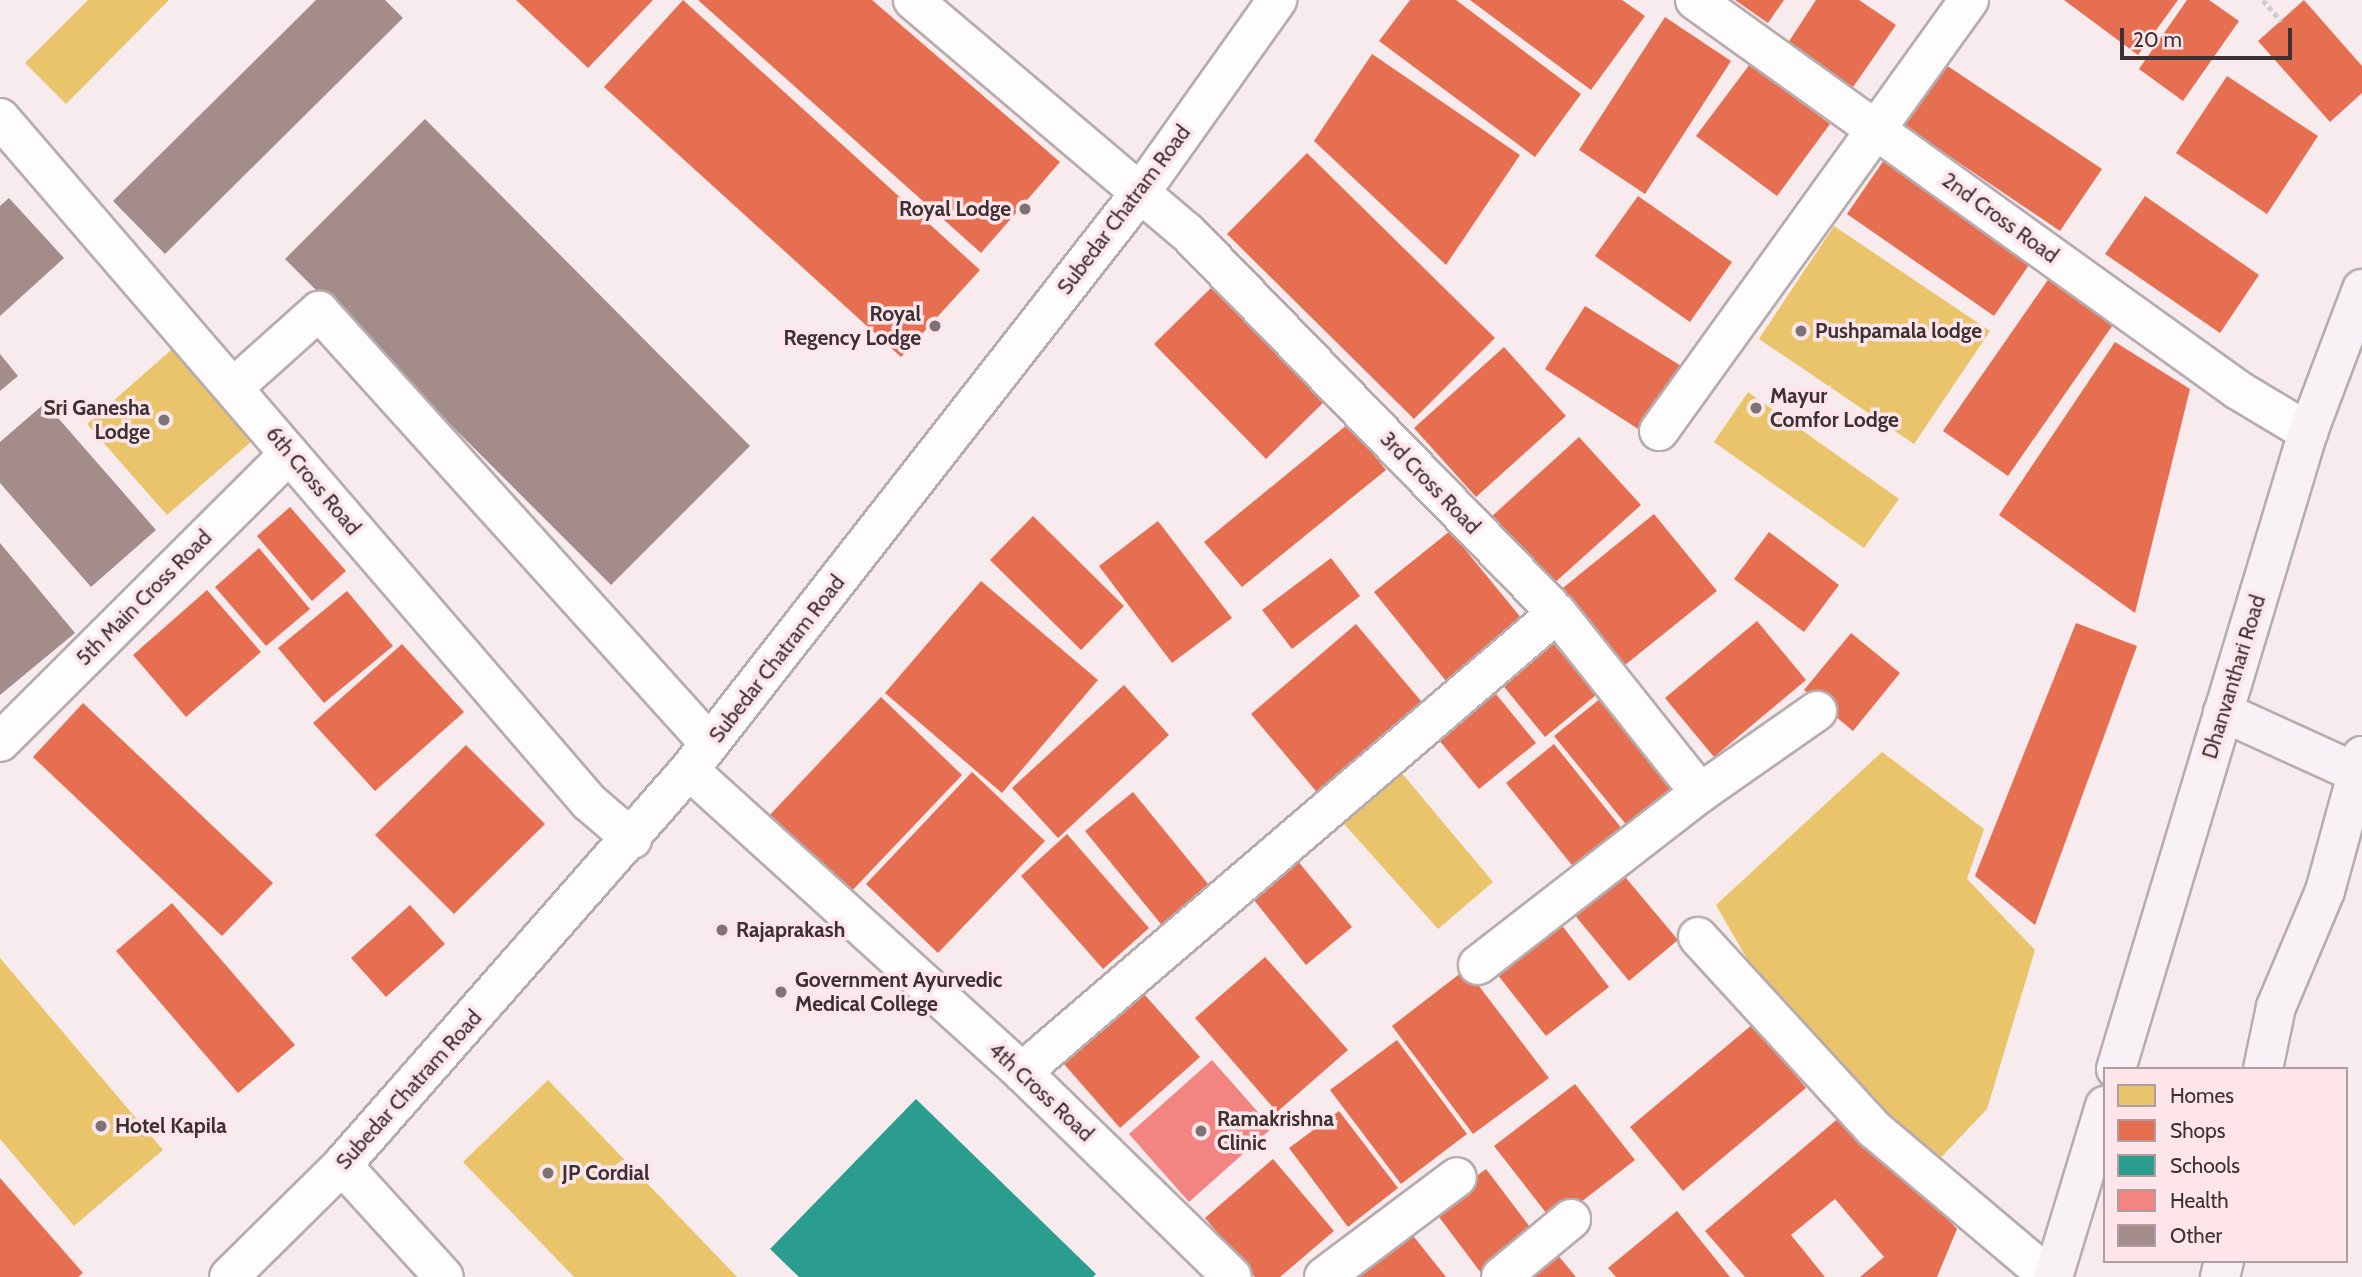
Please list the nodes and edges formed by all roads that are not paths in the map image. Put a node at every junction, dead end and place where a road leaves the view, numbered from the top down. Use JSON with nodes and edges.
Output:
{"nodes":[{"id":1,"x":913,"y":0,"type":"edge"},
{"id":2,"x":1277,"y":0,"type":"edge"},
{"id":3,"x":1695,"y":0,"type":"edge"},
{"id":4,"x":1969,"y":0,"type":"edge"},
{"id":5,"x":0,"y":118,"type":"edge"},
{"id":6,"x":1875,"y":128,"type":"junction"},
{"id":7,"x":1140,"y":193,"type":"junction"},
{"id":8,"x":2362,"y":289,"type":"edge"},
{"id":9,"x":235,"y":386,"type":"junction"},
{"id":10,"x":1659,"y":431,"type":"dead end"},
{"id":11,"x":2308,"y":432,"type":"junction"},
{"id":12,"x":289,"y":454,"type":"junction"},
{"id":13,"x":1556,"y":613,"type":"junction"},
{"id":14,"x":1817,"y":711,"type":"dead end"},
{"id":15,"x":2223,"y":712,"type":"junction"},
{"id":16,"x":0,"y":742,"type":"edge"},
{"id":17,"x":700,"y":757,"type":"junction"},
{"id":18,"x":2360,"y":764,"type":"edge"},
{"id":19,"x":1700,"y":793,"type":"junction"},
{"id":20,"x":2354,"y":828,"type":"edge"},
{"id":21,"x":632,"y":839,"type":"junction"},
{"id":22,"x":1698,"y":937,"type":"dead end"},
{"id":23,"x":1478,"y":965,"type":"dead end"},
{"id":24,"x":2117,"y":1067,"type":"edge"},
{"id":25,"x":2263,"y":1067,"type":"edge"},
{"id":26,"x":1022,"y":1072,"type":"junction"},
{"id":27,"x":2103,"y":1112,"type":"edge"},
{"id":28,"x":342,"y":1165,"type":"junction"},
{"id":29,"x":1457,"y":1177,"type":"dead end"},
{"id":30,"x":1571,"y":1219,"type":"dead end"},
{"id":31,"x":229,"y":1277,"type":"edge"},
{"id":32,"x":444,"y":1277,"type":"edge"},
{"id":33,"x":1233,"y":1277,"type":"edge"},
{"id":34,"x":1324,"y":1277,"type":"edge"},
{"id":35,"x":1501,"y":1277,"type":"edge"},
{"id":36,"x":2051,"y":1277,"type":"edge"}],
"edges":[{"from":1,"to":7,"type":"street","name":"3rd Cross Road"},
{"from":2,"to":7,"type":"street","name":"Subedar Chatram Road"},
{"from":3,"to":6,"type":"street","name":"2nd Cross Road"},
{"from":4,"to":6,"type":"street"},
{"from":5,"to":9,"type":"street","name":"6th Cross Road"},
{"from":6,"to":10,"type":"street"},
{"from":6,"to":11,"type":"street","name":"2nd Cross Road"},
{"from":7,"to":13,"type":"street","name":"3rd Cross Road"},
{"from":7,"to":17,"type":"street","name":"Subedar Chatram Road"},
{"from":8,"to":11,"type":"main road","name":"Dhanvanthari Road"},
{"from":9,"to":12,"type":"street","name":"6th Cross Road"},
{"from":9,"to":17,"type":"street","name":"4th Cross Road"},
{"from":11,"to":15,"type":"main road","name":"Dhanvanthari Road"},
{"from":12,"to":16,"type":"street","name":"5th Main Cross Road"},
{"from":12,"to":21,"type":"street","name":"6th Cross Road"},
{"from":13,"to":19,"type":"street","name":"3rd Cross Road"},
{"from":13,"to":26,"type":"street"},
{"from":14,"to":19,"type":"street"},
{"from":15,"to":18,"type":"main road"},
{"from":15,"to":24,"type":"main road","name":"Dhanvanthari Road"},
{"from":17,"to":21,"type":"street","name":"Subedar Chatram Road"},
{"from":17,"to":26,"type":"street","name":"4th Cross Road"},
{"from":18,"to":20,"type":"main road"},
{"from":19,"to":23,"type":"street"},
{"from":20,"to":25,"type":"main road"},
{"from":21,"to":28,"type":"street","name":"Subedar Chatram Road"},
{"from":22,"to":36,"type":"street"},
{"from":26,"to":33,"type":"street","name":"4th Cross Road"},
{"from":27,"to":36,"type":"main road"},
{"from":28,"to":31,"type":"street","name":"Subedar Chatram Road"},
{"from":28,"to":32,"type":"street"},
{"from":29,"to":34,"type":"street"},
{"from":30,"to":35,"type":"street"}]}
